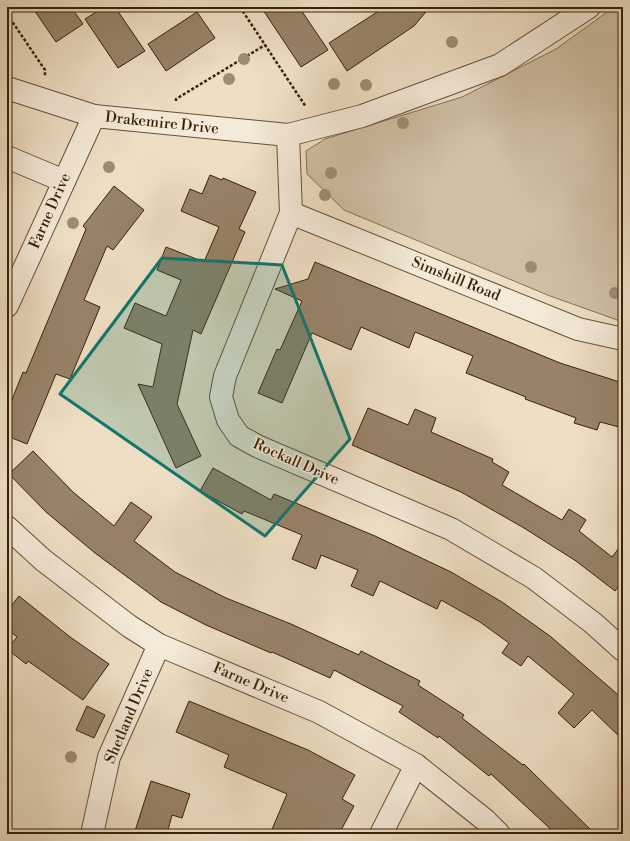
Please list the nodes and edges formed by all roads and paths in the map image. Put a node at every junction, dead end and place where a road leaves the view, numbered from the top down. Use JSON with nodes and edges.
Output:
{"nodes":[{"id":1,"x":240,"y":7,"type":"edge"},
{"id":2,"x":589,"y":7,"type":"edge"},
{"id":3,"x":7,"y":14,"type":"edge"},
{"id":4,"x":265,"y":45,"type":"junction"},
{"id":5,"x":7,"y":88,"type":"edge"},
{"id":6,"x":45,"y":100,"type":"junction"},
{"id":7,"x":94,"y":116,"type":"junction"},
{"id":8,"x":174,"y":124,"type":"junction"},
{"id":9,"x":319,"y":127,"type":"junction"},
{"id":10,"x":288,"y":135,"type":"junction"},
{"id":11,"x":7,"y":157,"type":"edge"},
{"id":12,"x":64,"y":180,"type":"junction"},
{"id":13,"x":291,"y":213,"type":"junction"},
{"id":14,"x":7,"y":306,"type":"edge"},
{"id":15,"x":623,"y":339,"type":"edge"},
{"id":16,"x":7,"y":527,"type":"edge"},
{"id":17,"x":159,"y":645,"type":"junction"},
{"id":18,"x":623,"y":650,"type":"edge"},
{"id":19,"x":416,"y":765,"type":"junction"},
{"id":20,"x":92,"y":834,"type":"edge"},
{"id":21,"x":381,"y":834,"type":"edge"},
{"id":22,"x":499,"y":834,"type":"edge"}],
"edges":[{"from":1,"to":4,"type":"path"},
{"from":2,"to":9,"type":"street","name":"Drakemire Drive"},
{"from":3,"to":6,"type":"path"},
{"from":4,"to":8,"type":"path"},
{"from":4,"to":9,"type":"path"},
{"from":5,"to":6,"type":"street","name":"Drakemire Drive"},
{"from":6,"to":7,"type":"street","name":"Drakemire Drive"},
{"from":7,"to":8,"type":"street","name":"Drakemire Drive"},
{"from":7,"to":12,"type":"street","name":"Farne Drive"},
{"from":8,"to":10,"type":"street","name":"Drakemire Drive"},
{"from":9,"to":10,"type":"street","name":"Drakemire Drive"},
{"from":10,"to":13,"type":"street","name":"Rockall Drive"},
{"from":11,"to":12,"type":"street"},
{"from":12,"to":14,"type":"street","name":"Farne Drive"},
{"from":13,"to":15,"type":"street","name":"Simshill Road"},
{"from":13,"to":18,"type":"street","name":"Rockall Drive"},
{"from":16,"to":17,"type":"street","name":"Farne Drive"},
{"from":17,"to":19,"type":"street","name":"Farne Drive"},
{"from":17,"to":20,"type":"street","name":"Shetland Drive"},
{"from":19,"to":21,"type":"street"},
{"from":19,"to":22,"type":"street","name":"Farne Drive"}]}
